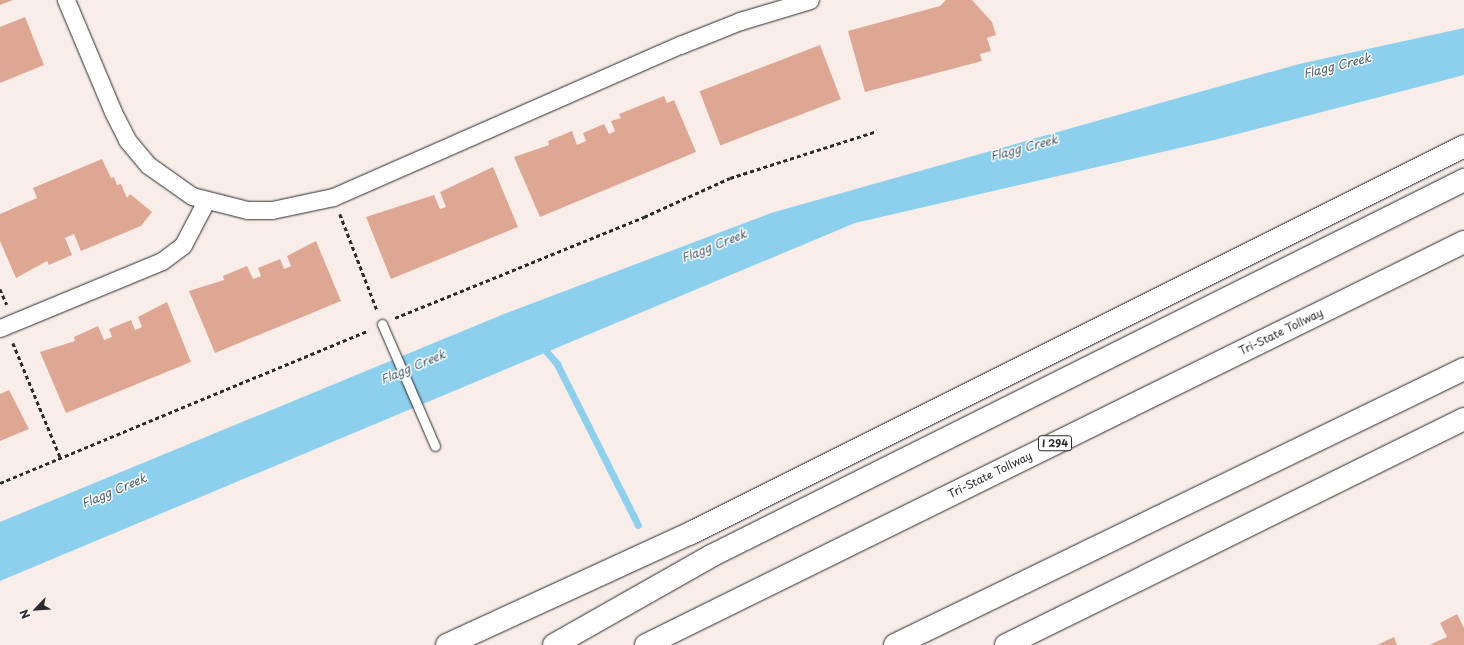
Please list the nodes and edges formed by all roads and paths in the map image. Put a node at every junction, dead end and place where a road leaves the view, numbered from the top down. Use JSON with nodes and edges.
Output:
{"nodes":[{"id":1,"x":66,"y":0,"type":"edge"},
{"id":2,"x":810,"y":0,"type":"edge"},
{"id":3,"x":877,"y":131,"type":"dead end"},
{"id":4,"x":1464,"y":146,"type":"edge"},
{"id":5,"x":1464,"y":180,"type":"edge"},
{"id":6,"x":333,"y":197,"type":"junction"},
{"id":7,"x":206,"y":201,"type":"junction"},
{"id":8,"x":1464,"y":242,"type":"edge"},
{"id":9,"x":0,"y":289,"type":"edge"},
{"id":10,"x":382,"y":324,"type":"junction"},
{"id":11,"x":5,"y":326,"type":"edge"},
{"id":12,"x":1464,"y":369,"type":"edge"},
{"id":13,"x":1464,"y":419,"type":"edge"},
{"id":14,"x":435,"y":446,"type":"dead end"},
{"id":15,"x":61,"y":459,"type":"junction"},
{"id":16,"x":0,"y":483,"type":"edge"},
{"id":17,"x":447,"y":645,"type":"edge"},
{"id":18,"x":554,"y":645,"type":"edge"},
{"id":19,"x":646,"y":645,"type":"edge"},
{"id":20,"x":895,"y":645,"type":"edge"},
{"id":21,"x":1006,"y":645,"type":"edge"}],
"edges":[{"from":1,"to":7,"type":"street"},
{"from":2,"to":6,"type":"street"},
{"from":3,"to":10,"type":"path"},
{"from":4,"to":17,"type":"highway"},
{"from":5,"to":18,"type":"highway"},
{"from":6,"to":7,"type":"street"},
{"from":6,"to":10,"type":"path"},
{"from":7,"to":11,"type":"street"},
{"from":8,"to":19,"type":"highway","name":"Tri-State Tollway","number":"I 294"},
{"from":9,"to":11,"type":"path"},
{"from":10,"to":14,"type":"lane"},
{"from":10,"to":15,"type":"path"},
{"from":11,"to":15,"type":"path"},
{"from":12,"to":20,"type":"highway"},
{"from":13,"to":21,"type":"highway"},
{"from":15,"to":16,"type":"path"}]}
